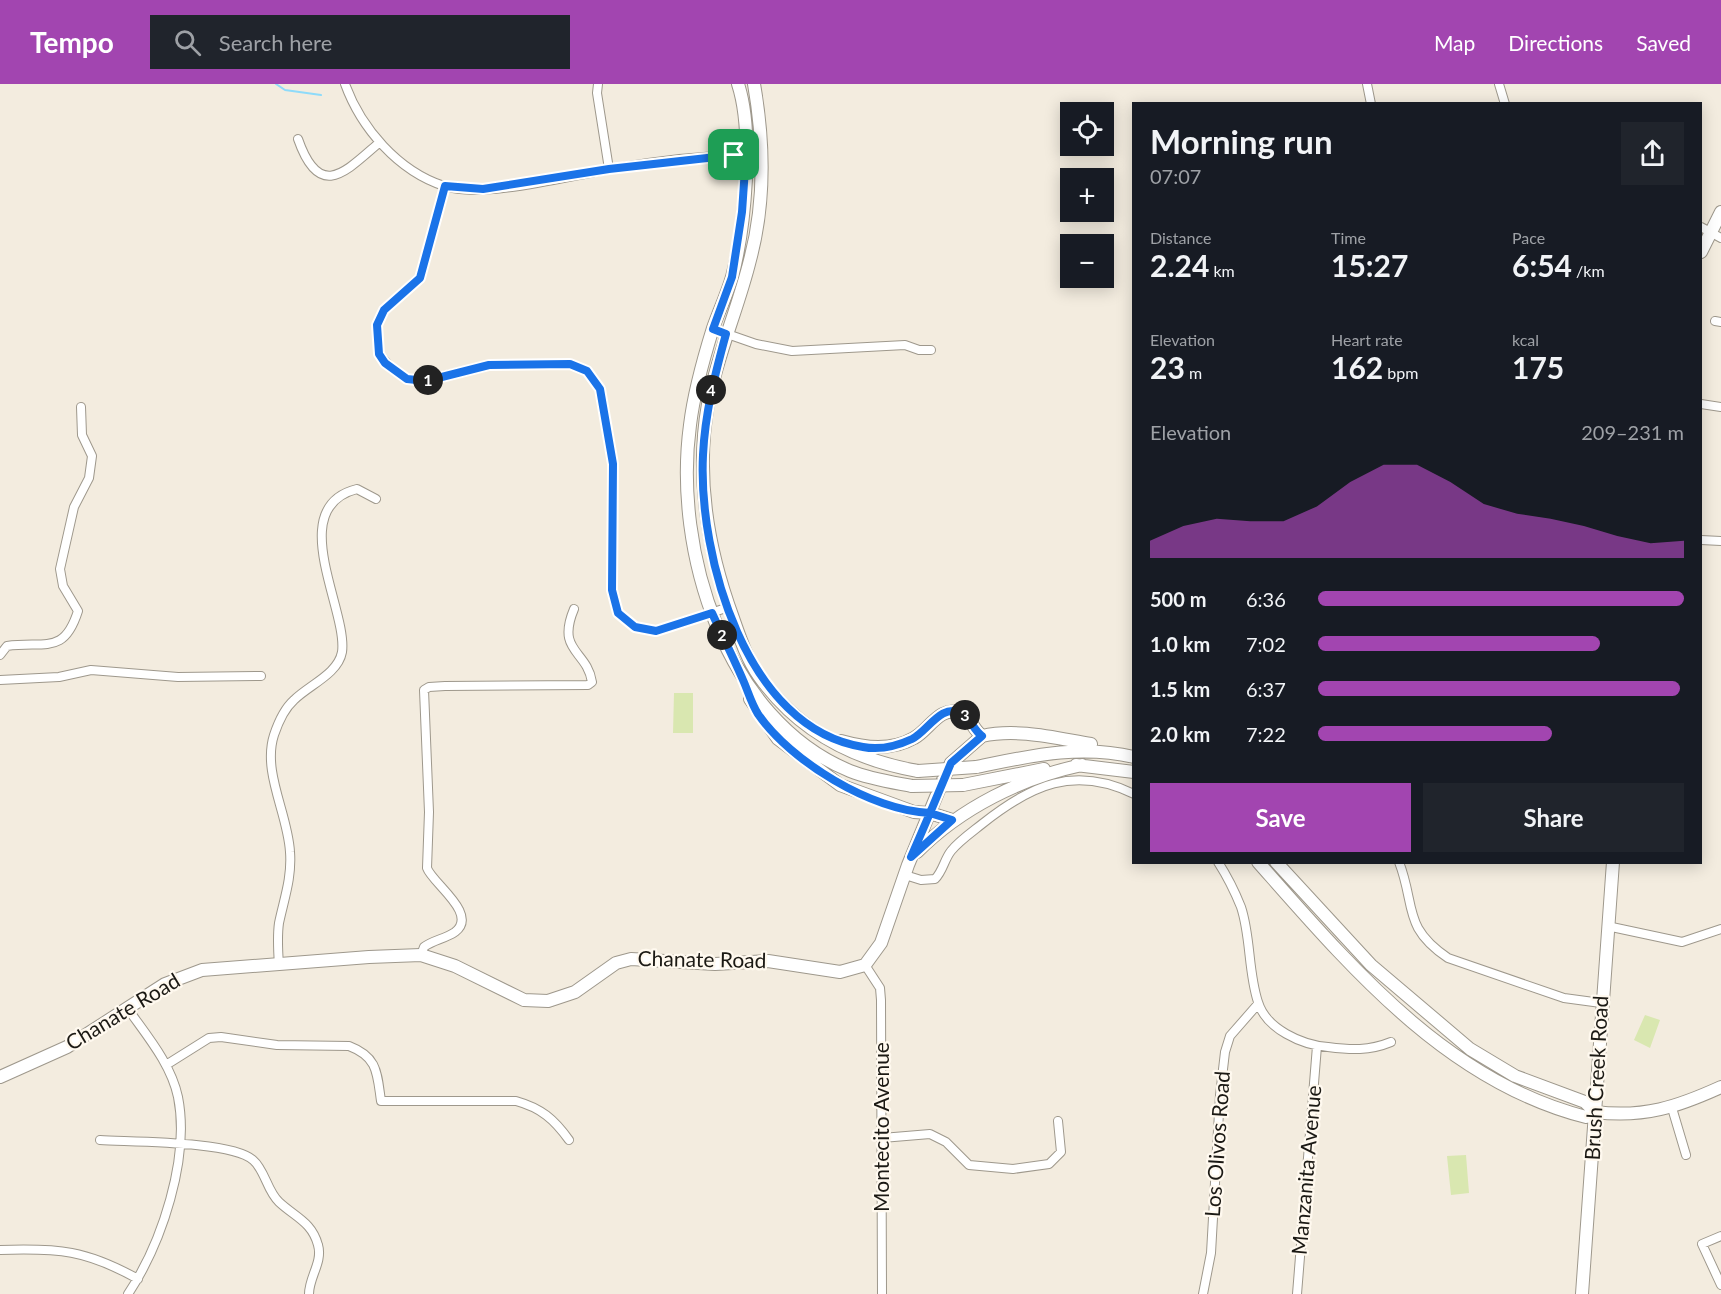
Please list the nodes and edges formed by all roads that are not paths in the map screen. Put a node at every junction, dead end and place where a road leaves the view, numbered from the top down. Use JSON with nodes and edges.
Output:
{"nodes":[{"id":1,"x":345,"y":84,"type":"edge"},
{"id":2,"x":598,"y":84,"type":"edge"},
{"id":3,"x":738,"y":84,"type":"edge"},
{"id":4,"x":754,"y":84,"type":"edge"},
{"id":5,"x":1367,"y":84,"type":"edge"},
{"id":6,"x":1498,"y":84,"type":"edge"},
{"id":7,"x":1371,"y":102,"type":"edge"},
{"id":8,"x":1504,"y":102,"type":"edge"},
{"id":9,"x":298,"y":139,"type":"dead end"},
{"id":10,"x":380,"y":142,"type":"junction"},
{"id":11,"x":746,"y":154,"type":"junction"},
{"id":12,"x":761,"y":154,"type":"junction"},
{"id":13,"x":609,"y":169,"type":"junction"},
{"id":14,"x":445,"y":186,"type":"junction"},
{"id":15,"x":1721,"y":212,"type":"edge"},
{"id":16,"x":1711,"y":232,"type":"edge"},
{"id":17,"x":1702,"y":250,"type":"edge"},
{"id":18,"x":713,"y":329,"type":"junction"},
{"id":19,"x":726,"y":334,"type":"junction"},
{"id":20,"x":932,"y":350,"type":"dead end"},
{"id":21,"x":1702,"y":404,"type":"edge"},
{"id":22,"x":81,"y":407,"type":"dead end"},
{"id":23,"x":1721,"y":407,"type":"edge"},
{"id":24,"x":376,"y":499,"type":"dead end"},
{"id":25,"x":1702,"y":540,"type":"edge"},
{"id":26,"x":1721,"y":541,"type":"edge"},
{"id":27,"x":729,"y":607,"type":"junction"},
{"id":28,"x":574,"y":609,"type":"dead end"},
{"id":29,"x":712,"y":613,"type":"junction"},
{"id":30,"x":0,"y":655,"type":"edge"},
{"id":31,"x":261,"y":676,"type":"dead end"},
{"id":32,"x":0,"y":680,"type":"edge"},
{"id":33,"x":743,"y":681,"type":"junction"},
{"id":34,"x":807,"y":726,"type":"junction"},
{"id":35,"x":982,"y":736,"type":"junction"},
{"id":36,"x":1132,"y":757,"type":"edge"},
{"id":37,"x":1132,"y":757,"type":"edge"},
{"id":38,"x":1082,"y":765,"type":"junction"},
{"id":39,"x":1132,"y":772,"type":"edge"},
{"id":40,"x":1132,"y":793,"type":"edge"},
{"id":41,"x":930,"y":813,"type":"junction"},
{"id":42,"x":952,"y":820,"type":"junction"},
{"id":43,"x":911,"y":857,"type":"junction"},
{"id":44,"x":1219,"y":864,"type":"edge"},
{"id":45,"x":1260,"y":864,"type":"edge"},
{"id":46,"x":1278,"y":864,"type":"edge"},
{"id":47,"x":1399,"y":864,"type":"edge"},
{"id":48,"x":1613,"y":864,"type":"edge"},
{"id":49,"x":905,"y":875,"type":"junction"},
{"id":50,"x":1607,"y":926,"type":"junction"},
{"id":51,"x":1721,"y":930,"type":"edge"},
{"id":52,"x":421,"y":956,"type":"junction"},
{"id":53,"x":279,"y":964,"type":"junction"},
{"id":54,"x":865,"y":965,"type":"junction"},
{"id":55,"x":1601,"y":1003,"type":"junction"},
{"id":56,"x":1258,"y":1004,"type":"junction"},
{"id":57,"x":128,"y":1009,"type":"junction"},
{"id":58,"x":1390,"y":1042,"type":"dead end"},
{"id":59,"x":1317,"y":1046,"type":"junction"},
{"id":60,"x":166,"y":1065,"type":"junction"},
{"id":61,"x":0,"y":1077,"type":"edge"},
{"id":62,"x":1721,"y":1087,"type":"edge"},
{"id":63,"x":1672,"y":1108,"type":"junction"},
{"id":64,"x":1595,"y":1112,"type":"junction"},
{"id":65,"x":1058,"y":1121,"type":"dead end"},
{"id":66,"x":882,"y":1138,"type":"junction"},
{"id":67,"x":100,"y":1140,"type":"dead end"},
{"id":68,"x":569,"y":1140,"type":"dead end"},
{"id":69,"x":179,"y":1145,"type":"junction"},
{"id":70,"x":1686,"y":1155,"type":"dead end"},
{"id":71,"x":1721,"y":1236,"type":"edge"},
{"id":72,"x":0,"y":1250,"type":"edge"},
{"id":73,"x":138,"y":1279,"type":"junction"},
{"id":74,"x":1721,"y":1285,"type":"edge"},
{"id":75,"x":128,"y":1294,"type":"edge"},
{"id":76,"x":309,"y":1294,"type":"edge"},
{"id":77,"x":882,"y":1294,"type":"edge"},
{"id":78,"x":1203,"y":1294,"type":"edge"},
{"id":79,"x":1297,"y":1294,"type":"edge"},
{"id":80,"x":1582,"y":1294,"type":"edge"}],
"edges":[{"from":1,"to":10,"type":"street"},
{"from":2,"to":13,"type":"street"},
{"from":3,"to":11,"type":"main road"},
{"from":4,"to":12,"type":"main road"},
{"from":5,"to":7,"type":"street"},
{"from":6,"to":8,"type":"street"},
{"from":9,"to":10,"type":"street"},
{"from":10,"to":14,"type":"street"},
{"from":11,"to":12,"type":"street"},
{"from":11,"to":13,"type":"street"},
{"from":11,"to":18,"type":"main road"},
{"from":12,"to":19,"type":"main road"},
{"from":13,"to":14,"type":"street"},
{"from":14,"to":29,"type":"street"},
{"from":15,"to":16,"type":"main road"},
{"from":16,"to":17,"type":"main road"},
{"from":18,"to":19,"type":"street"},
{"from":18,"to":29,"type":"main road"},
{"from":19,"to":20,"type":"street"},
{"from":19,"to":27,"type":"main road"},
{"from":21,"to":23,"type":"street"},
{"from":22,"to":30,"type":"street"},
{"from":24,"to":53,"type":"street"},
{"from":25,"to":26,"type":"street"},
{"from":27,"to":29,"type":"street"},
{"from":27,"to":34,"type":"main road"},
{"from":28,"to":52,"type":"street"},
{"from":29,"to":33,"type":"main road"},
{"from":31,"to":32,"type":"street"},
{"from":33,"to":38,"type":"main road","bridge":true},
{"from":33,"to":41,"type":"main road"},
{"from":34,"to":35,"type":"main road"},
{"from":34,"to":36,"type":"main road","bridge":true},
{"from":35,"to":37,"type":"main road"},
{"from":35,"to":41,"type":"main road"},
{"from":38,"to":39,"type":"main road"},
{"from":38,"to":42,"type":"main road"},
{"from":40,"to":49,"type":"street"},
{"from":41,"to":42,"type":"main road"},
{"from":41,"to":43,"type":"main road"},
{"from":42,"to":43,"type":"main road"},
{"from":43,"to":49,"type":"main road"},
{"from":44,"to":56,"type":"street"},
{"from":45,"to":64,"type":"main road"},
{"from":46,"to":64,"type":"main road"},
{"from":47,"to":55,"type":"street"},
{"from":48,"to":50,"type":"main road","name":"Brush Creek Road"},
{"from":49,"to":54,"type":"main road"},
{"from":50,"to":51,"type":"street"},
{"from":50,"to":55,"type":"main road","name":"Brush Creek Road"},
{"from":52,"to":53,"type":"main road","name":"Chanate Road"},
{"from":52,"to":54,"type":"main road","name":"Chanate Road"},
{"from":53,"to":57,"type":"main road","name":"Chanate Road"},
{"from":54,"to":66,"type":"street","name":"Montecito Avenue"},
{"from":55,"to":64,"type":"main road","name":"Brush Creek Road"},
{"from":56,"to":59,"type":"street"},
{"from":56,"to":78,"type":"street","name":"Los Olivos Road"},
{"from":57,"to":60,"type":"street"},
{"from":57,"to":61,"type":"main road","name":"Chanate Road"},
{"from":58,"to":59,"type":"street"},
{"from":59,"to":79,"type":"street","name":"Manzanita Avenue"},
{"from":60,"to":68,"type":"street"},
{"from":60,"to":69,"type":"street"},
{"from":62,"to":63,"type":"main road"},
{"from":63,"to":64,"type":"main road"},
{"from":63,"to":70,"type":"street"},
{"from":64,"to":80,"type":"main road","name":"Brush Creek Road"},
{"from":65,"to":66,"type":"street"},
{"from":66,"to":77,"type":"street","name":"Montecito Avenue"},
{"from":67,"to":69,"type":"street"},
{"from":69,"to":73,"type":"street"},
{"from":69,"to":76,"type":"street"},
{"from":71,"to":74,"type":"street"},
{"from":72,"to":73,"type":"street"},
{"from":73,"to":75,"type":"street"}]}
